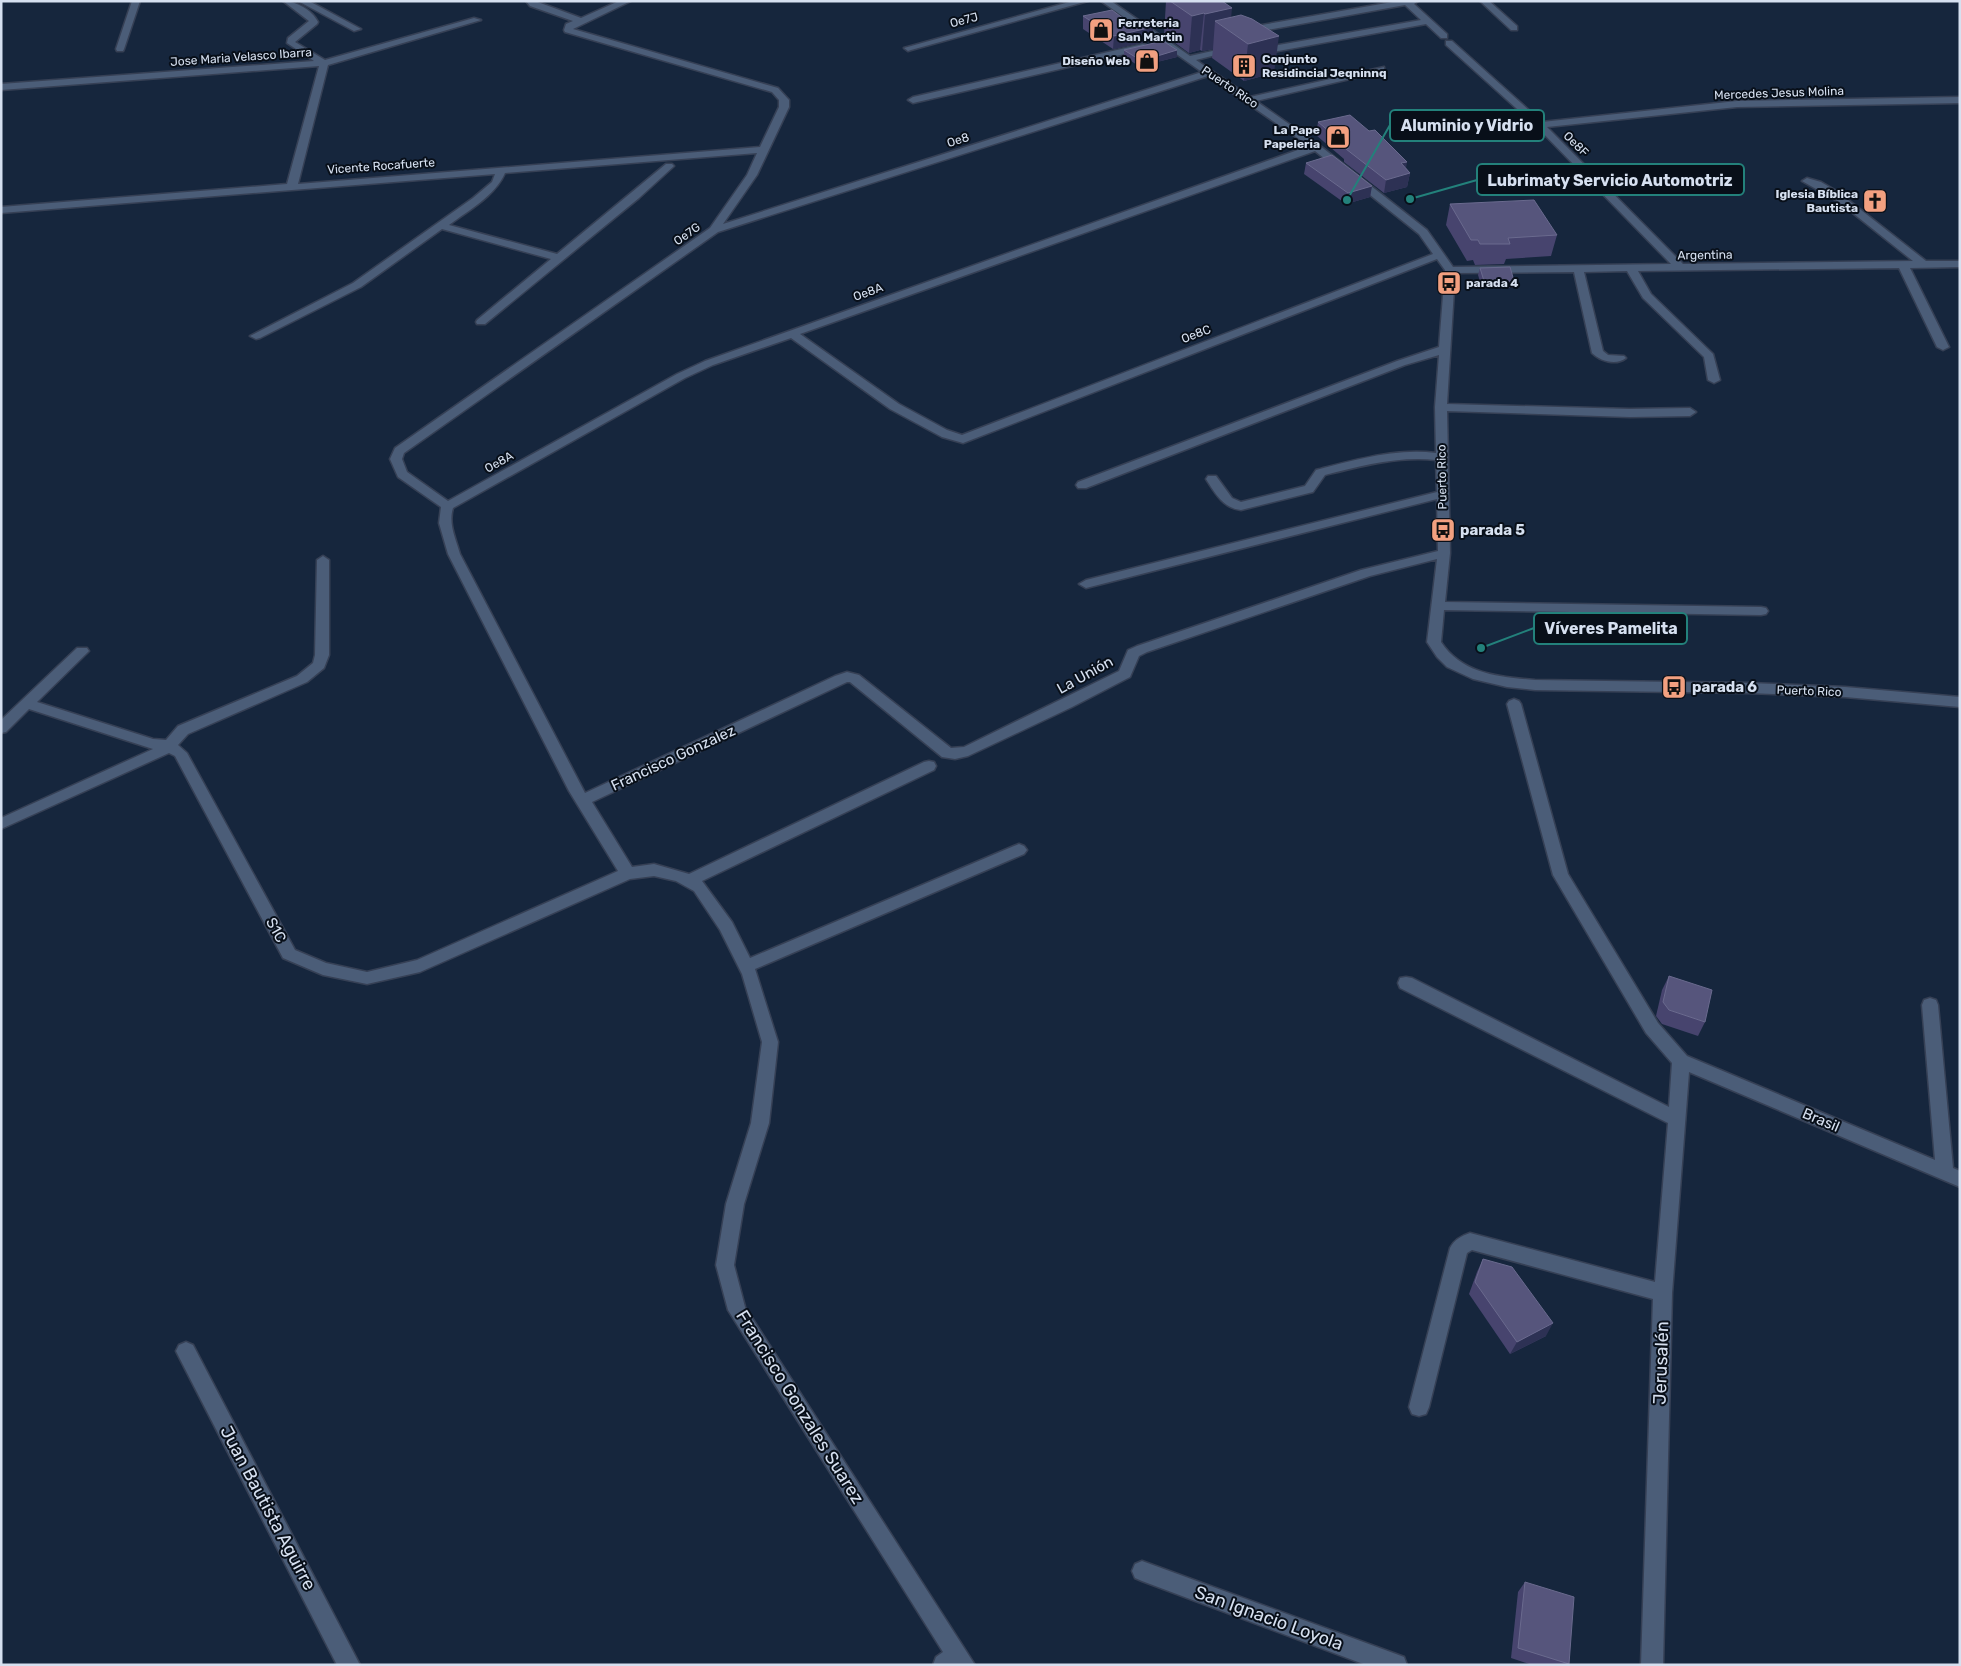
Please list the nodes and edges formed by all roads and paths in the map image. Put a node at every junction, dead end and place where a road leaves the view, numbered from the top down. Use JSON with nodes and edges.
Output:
{"nodes":[{"id":1,"x":136,"y":1,"type":"edge"},
{"id":2,"x":287,"y":1,"type":"edge"},
{"id":3,"x":302,"y":1,"type":"edge"},
{"id":4,"x":530,"y":1,"type":"edge"},
{"id":5,"x":628,"y":1,"type":"edge"},
{"id":6,"x":1084,"y":1,"type":"edge"},
{"id":7,"x":1106,"y":1,"type":"edge"},
{"id":8,"x":1484,"y":1,"type":"edge"},
{"id":9,"x":1410,"y":2,"type":"edge"},
{"id":10,"x":477,"y":20,"type":"dead end"},
{"id":11,"x":582,"y":21,"type":"junction"},
{"id":12,"x":1428,"y":21,"type":"junction"},
{"id":13,"x":1514,"y":28,"type":"dead end"},
{"id":14,"x":357,"y":29,"type":"dead end"},
{"id":15,"x":1240,"y":33,"type":"edge"},
{"id":16,"x":1228,"y":38,"type":"edge"},
{"id":17,"x":1164,"y":42,"type":"junction"},
{"id":18,"x":908,"y":48,"type":"dead end"},
{"id":19,"x":120,"y":49,"type":"dead end"},
{"id":20,"x":1242,"y":49,"type":"junction"},
{"id":21,"x":1189,"y":59,"type":"junction"},
{"id":22,"x":324,"y":63,"type":"junction"},
{"id":23,"x":1381,"y":69,"type":"dead end"},
{"id":24,"x":1209,"y":73,"type":"junction"},
{"id":25,"x":1,"y":87,"type":"edge"},
{"id":26,"x":913,"y":100,"type":"dead end"},
{"id":27,"x":1250,"y":100,"type":"junction"},
{"id":28,"x":1960,"y":100,"type":"edge"},
{"id":29,"x":1540,"y":125,"type":"junction"},
{"id":30,"x":1316,"y":147,"type":"junction"},
{"id":31,"x":762,"y":150,"type":"junction"},
{"id":32,"x":669,"y":166,"type":"dead end"},
{"id":33,"x":502,"y":170,"type":"junction"},
{"id":34,"x":1807,"y":181,"type":"dead end"},
{"id":35,"x":292,"y":186,"type":"junction"},
{"id":36,"x":1,"y":210,"type":"edge"},
{"id":37,"x":442,"y":226,"type":"junction"},
{"id":38,"x":714,"y":230,"type":"junction"},
{"id":39,"x":1439,"y":255,"type":"junction"},
{"id":40,"x":559,"y":258,"type":"junction"},
{"id":41,"x":1960,"y":264,"type":"edge"},
{"id":42,"x":1903,"y":265,"type":"junction"},
{"id":43,"x":1924,"y":265,"type":"junction"},
{"id":44,"x":1630,"y":267,"type":"junction"},
{"id":45,"x":1578,"y":268,"type":"junction"},
{"id":46,"x":1680,"y":268,"type":"junction"},
{"id":47,"x":1450,"y":270,"type":"junction"},
{"id":48,"x":481,"y":322,"type":"dead end"},
{"id":49,"x":793,"y":334,"type":"junction"},
{"id":50,"x":256,"y":336,"type":"dead end"},
{"id":51,"x":1943,"y":348,"type":"dead end"},
{"id":52,"x":1445,"y":349,"type":"junction"},
{"id":53,"x":1620,"y":358,"type":"dead end"},
{"id":54,"x":1714,"y":380,"type":"dead end"},
{"id":55,"x":1441,"y":407,"type":"junction"},
{"id":56,"x":1690,"y":412,"type":"dead end"},
{"id":57,"x":1442,"y":457,"type":"junction"},
{"id":58,"x":1212,"y":479,"type":"dead end"},
{"id":59,"x":1082,"y":486,"type":"dead end"},
{"id":60,"x":1442,"y":494,"type":"junction"},
{"id":61,"x":448,"y":506,"type":"junction"},
{"id":62,"x":1444,"y":553,"type":"junction"},
{"id":63,"x":323,"y":560,"type":"dead end"},
{"id":64,"x":1086,"y":584,"type":"dead end"},
{"id":65,"x":1437,"y":606,"type":"junction"},
{"id":66,"x":1761,"y":611,"type":"dead end"},
{"id":67,"x":82,"y":651,"type":"dead end"},
{"id":68,"x":840,"y":679,"type":"joint"},
{"id":69,"x":1960,"y":702,"type":"edge"},
{"id":70,"x":29,"y":704,"type":"junction"},
{"id":71,"x":1514,"y":704,"type":"dead end"},
{"id":72,"x":1,"y":728,"type":"edge"},
{"id":73,"x":170,"y":746,"type":"junction"},
{"id":74,"x":929,"y":766,"type":"dead end"},
{"id":75,"x":583,"y":800,"type":"junction"},
{"id":76,"x":1,"y":824,"type":"edge"},
{"id":77,"x":1019,"y":850,"type":"dead end"},
{"id":78,"x":628,"y":873,"type":"junction"},
{"id":79,"x":689,"y":881,"type":"junction"},
{"id":80,"x":746,"y":966,"type":"junction"},
{"id":81,"x":1406,"y":984,"type":"dead end"},
{"id":82,"x":1930,"y":1005,"type":"dead end"},
{"id":83,"x":1681,"y":1061,"type":"junction"},
{"id":84,"x":1677,"y":1118,"type":"junction"},
{"id":85,"x":1952,"y":1176,"type":"edge"},
{"id":86,"x":1663,"y":1293,"type":"junction"},
{"id":87,"x":186,"y":1351,"type":"dead end"},
{"id":88,"x":1418,"y":1407,"type":"dead end"},
{"id":89,"x":1142,"y":1571,"type":"dead end"},
{"id":90,"x":954,"y":1662,"type":"edge"},
{"id":91,"x":349,"y":1665,"type":"edge"},
{"id":92,"x":1396,"y":1665,"type":"edge"},
{"id":93,"x":1652,"y":1665,"type":"edge"}],
"edges":[{"from":1,"to":19,"type":"street"},
{"from":2,"to":22,"type":"street"},
{"from":3,"to":14,"type":"street"},
{"from":4,"to":11,"type":"street"},
{"from":5,"to":11,"type":"street"},
{"from":6,"to":18,"type":"street","name":"Oe7J"},
{"from":7,"to":17,"type":"street","name":"Puerto Rico"},
{"from":8,"to":13,"type":"street"},
{"from":9,"to":12,"type":"street","name":"Oe8F"},
{"from":9,"to":15,"type":"street"},
{"from":10,"to":22,"type":"street","name":"Jose Maria Velasco Ibarra"},
{"from":11,"to":31,"type":"street","name":"Oe7G"},
{"from":12,"to":20,"type":"street"},
{"from":12,"to":29,"type":"street","name":"Oe8F"},
{"from":16,"to":20,"type":"street"},
{"from":17,"to":21,"type":"street","name":"Puerto Rico"},
{"from":17,"to":26,"type":"street"},
{"from":20,"to":21,"type":"street"},
{"from":21,"to":24,"type":"street","name":"Puerto Rico"},
{"from":22,"to":25,"type":"street","name":"Jose Maria Velasco Ibarra"},
{"from":22,"to":35,"type":"street"},
{"from":23,"to":27,"type":"street"},
{"from":24,"to":27,"type":"street","name":"Puerto Rico"},
{"from":24,"to":38,"type":"street","name":"Oe8"},
{"from":27,"to":30,"type":"street","name":"Puerto Rico"},
{"from":28,"to":29,"type":"street","name":"Mercedes Jesus Molina"},
{"from":29,"to":46,"type":"street","name":"Oe8F"},
{"from":30,"to":39,"type":"street","name":"Puerto Rico"},
{"from":30,"to":49,"type":"street","name":"Oe8A"},
{"from":31,"to":33,"type":"street","name":"Vicente Rocafuerte"},
{"from":31,"to":38,"type":"street","name":"Oe7G"},
{"from":32,"to":40,"type":"street"},
{"from":33,"to":35,"type":"street","name":"Vicente Rocafuerte"},
{"from":33,"to":37,"type":"street"},
{"from":34,"to":43,"type":"street"},
{"from":35,"to":36,"type":"street","name":"Vicente Rocafuerte"},
{"from":37,"to":40,"type":"street"},
{"from":37,"to":50,"type":"street"},
{"from":38,"to":61,"type":"street","name":"Oe7G"},
{"from":39,"to":47,"type":"street","name":"Puerto Rico"},
{"from":39,"to":49,"type":"street","name":"Oe8C"},
{"from":40,"to":48,"type":"street"},
{"from":41,"to":43,"type":"street","name":"Argentina"},
{"from":42,"to":43,"type":"street","name":"Argentina"},
{"from":42,"to":46,"type":"street","name":"Argentina"},
{"from":42,"to":51,"type":"street"},
{"from":44,"to":45,"type":"street","name":"Argentina"},
{"from":44,"to":46,"type":"street","name":"Argentina"},
{"from":44,"to":54,"type":"street"},
{"from":45,"to":47,"type":"street","name":"Argentina"},
{"from":45,"to":53,"type":"street"},
{"from":47,"to":52,"type":"street","name":"Puerto Rico"},
{"from":49,"to":61,"type":"street","name":"Oe8A"},
{"from":52,"to":55,"type":"street","name":"Puerto Rico"},
{"from":52,"to":59,"type":"street"},
{"from":55,"to":56,"type":"street"},
{"from":55,"to":57,"type":"street","name":"Puerto Rico"},
{"from":57,"to":58,"type":"street"},
{"from":57,"to":60,"type":"street","name":"Puerto Rico"},
{"from":60,"to":62,"type":"street","name":"Puerto Rico"},
{"from":60,"to":64,"type":"street"},
{"from":61,"to":75,"type":"street"},
{"from":62,"to":65,"type":"street","name":"Puerto Rico"},
{"from":62,"to":68,"type":"street","name":"La Unión"},
{"from":63,"to":73,"type":"street"},
{"from":65,"to":66,"type":"street"},
{"from":65,"to":69,"type":"street","name":"Puerto Rico"},
{"from":67,"to":70,"type":"street"},
{"from":68,"to":75,"type":"street","name":"Francisco Gonzalez"},
{"from":70,"to":72,"type":"street"},
{"from":70,"to":73,"type":"street"},
{"from":71,"to":83,"type":"street"},
{"from":73,"to":76,"type":"street"},
{"from":73,"to":78,"type":"street","name":"S1C"},
{"from":74,"to":79,"type":"street"},
{"from":75,"to":78,"type":"street"},
{"from":77,"to":80,"type":"street"},
{"from":78,"to":79,"type":"street","name":"Francisco Gonzales Suarez"},
{"from":79,"to":80,"type":"street","name":"Francisco Gonzales Suarez"},
{"from":80,"to":90,"type":"street","name":"Francisco Gonzales Suarez"},
{"from":81,"to":84,"type":"street"},
{"from":82,"to":85,"type":"street"},
{"from":83,"to":84,"type":"street","name":"Jerusalén"},
{"from":83,"to":85,"type":"street","name":"Brasil"},
{"from":84,"to":86,"type":"street","name":"Jerusalén"},
{"from":86,"to":88,"type":"street"},
{"from":86,"to":93,"type":"street","name":"Jerusalén"},
{"from":87,"to":91,"type":"street","name":"Juan Bautista Aguirre"},
{"from":89,"to":92,"type":"street","name":"San Ignacio Loyola"}]}
